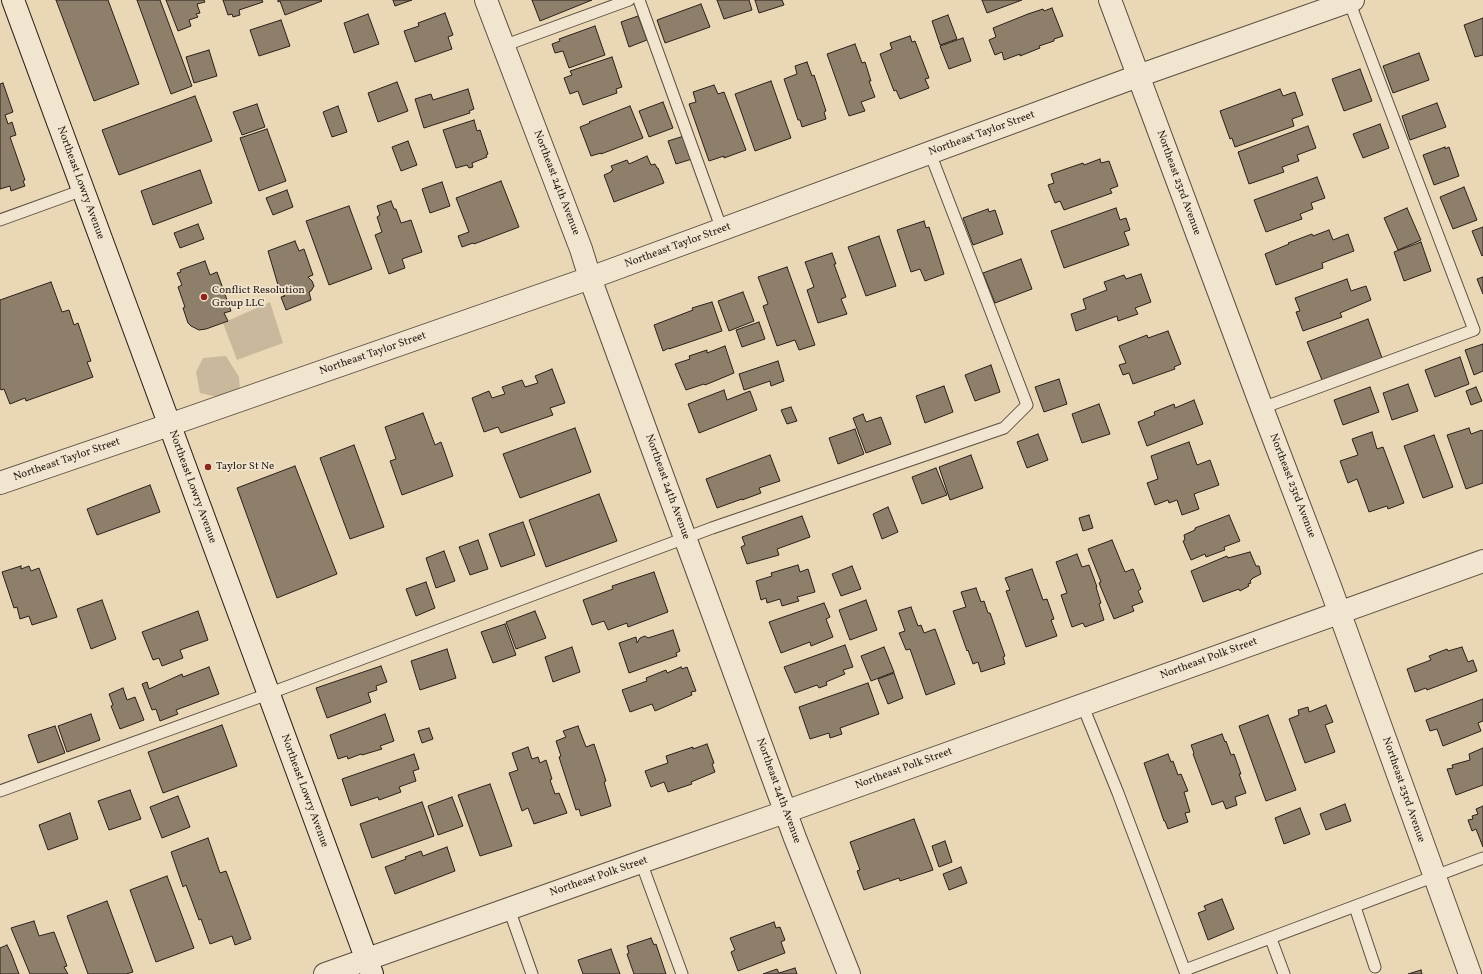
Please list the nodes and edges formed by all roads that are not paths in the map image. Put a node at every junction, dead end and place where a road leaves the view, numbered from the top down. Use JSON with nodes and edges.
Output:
{"nodes":[{"id":1,"x":13,"y":0,"type":"edge"},
{"id":2,"x":486,"y":0,"type":"edge"},
{"id":3,"x":629,"y":0,"type":"edge"},
{"id":4,"x":639,"y":0,"type":"edge"},
{"id":5,"x":1110,"y":0,"type":"edge"},
{"id":6,"x":1351,"y":1,"type":"edge"},
{"id":7,"x":503,"y":46,"type":"junction"},
{"id":8,"x":1138,"y":76,"type":"junction"},
{"id":9,"x":930,"y":153,"type":"junction"},
{"id":10,"x":83,"y":190,"type":"junction"},
{"id":11,"x":0,"y":220,"type":"edge"},
{"id":12,"x":722,"y":230,"type":"junction"},
{"id":13,"x":590,"y":278,"type":"junction"},
{"id":14,"x":1262,"y":408,"type":"junction"},
{"id":15,"x":170,"y":425,"type":"junction"},
{"id":16,"x":0,"y":482,"type":"edge"},
{"id":17,"x":685,"y":538,"type":"junction"},
{"id":18,"x":1483,"y":561,"type":"edge"},
{"id":19,"x":1340,"y":612,"type":"junction"},
{"id":20,"x":268,"y":693,"type":"junction"},
{"id":21,"x":1082,"y":704,"type":"junction"},
{"id":22,"x":0,"y":791,"type":"edge"},
{"id":23,"x":785,"y":812,"type":"junction"},
{"id":24,"x":1483,"y":858,"type":"edge"},
{"id":25,"x":641,"y":862,"type":"junction"},
{"id":26,"x":1434,"y":877,"type":"junction"},
{"id":27,"x":1355,"y":907,"type":"junction"},
{"id":28,"x":509,"y":908,"type":"junction"},
{"id":29,"x":1271,"y":939,"type":"junction"},
{"id":30,"x":369,"y":966,"type":"edge"},
{"id":31,"x":1375,"y":967,"type":"dead end"},
{"id":32,"x":1185,"y":972,"type":"edge"},
{"id":33,"x":325,"y":974,"type":"edge"},
{"id":34,"x":532,"y":974,"type":"edge"},
{"id":35,"x":682,"y":974,"type":"edge"},
{"id":36,"x":849,"y":974,"type":"edge"},
{"id":37,"x":1284,"y":974,"type":"edge"},
{"id":38,"x":1470,"y":974,"type":"edge"}],
"edges":[{"from":1,"to":10,"type":"street","name":"Northeast Lowry Avenue"},
{"from":2,"to":7,"type":"street","name":"Northeast 24th Avenue"},
{"from":3,"to":7,"type":"lane"},
{"from":4,"to":12,"type":"lane"},
{"from":5,"to":8,"type":"street","name":"Northeast 23rd Avenue"},
{"from":6,"to":8,"type":"street","name":"Northeast Taylor Street"},
{"from":6,"to":14,"type":"lane"},
{"from":7,"to":13,"type":"street","name":"Northeast 24th Avenue"},
{"from":8,"to":9,"type":"street","name":"Northeast Taylor Street"},
{"from":8,"to":14,"type":"street","name":"Northeast 23rd Avenue"},
{"from":9,"to":12,"type":"street","name":"Northeast Taylor Street"},
{"from":9,"to":17,"type":"lane"},
{"from":10,"to":11,"type":"lane"},
{"from":10,"to":15,"type":"street","name":"Northeast Lowry Avenue"},
{"from":12,"to":13,"type":"street","name":"Northeast Taylor Street"},
{"from":13,"to":15,"type":"street","name":"Northeast Taylor Street"},
{"from":13,"to":17,"type":"street","name":"Northeast 24th Avenue"},
{"from":14,"to":19,"type":"street","name":"Northeast 23rd Avenue"},
{"from":15,"to":16,"type":"street","name":"Northeast Taylor Street"},
{"from":15,"to":20,"type":"street","name":"Northeast Lowry Avenue"},
{"from":17,"to":20,"type":"lane"},
{"from":17,"to":23,"type":"street","name":"Northeast 24th Avenue"},
{"from":18,"to":19,"type":"street","name":"Northeast Polk Street"},
{"from":19,"to":21,"type":"street","name":"Northeast Polk Street"},
{"from":19,"to":26,"type":"street","name":"Northeast 23rd Avenue"},
{"from":20,"to":22,"type":"lane"},
{"from":20,"to":30,"type":"street","name":"Northeast Lowry Avenue"},
{"from":21,"to":23,"type":"street","name":"Northeast Polk Street"},
{"from":21,"to":32,"type":"lane"},
{"from":23,"to":25,"type":"street","name":"Northeast Polk Street"},
{"from":23,"to":36,"type":"street","name":"Northeast 24th Avenue"},
{"from":24,"to":26,"type":"lane"},
{"from":25,"to":28,"type":"street","name":"Northeast Polk Street"},
{"from":25,"to":35,"type":"lane"},
{"from":26,"to":27,"type":"lane"},
{"from":26,"to":38,"type":"street","name":"Northeast 23rd Avenue"},
{"from":27,"to":29,"type":"lane"},
{"from":27,"to":31,"type":"lane"},
{"from":28,"to":30,"type":"street","name":"Northeast Polk Street"},
{"from":28,"to":34,"type":"lane"},
{"from":29,"to":32,"type":"lane"},
{"from":29,"to":37,"type":"lane"},
{"from":30,"to":33,"type":"street","name":"Northeast Polk Street"}]}
